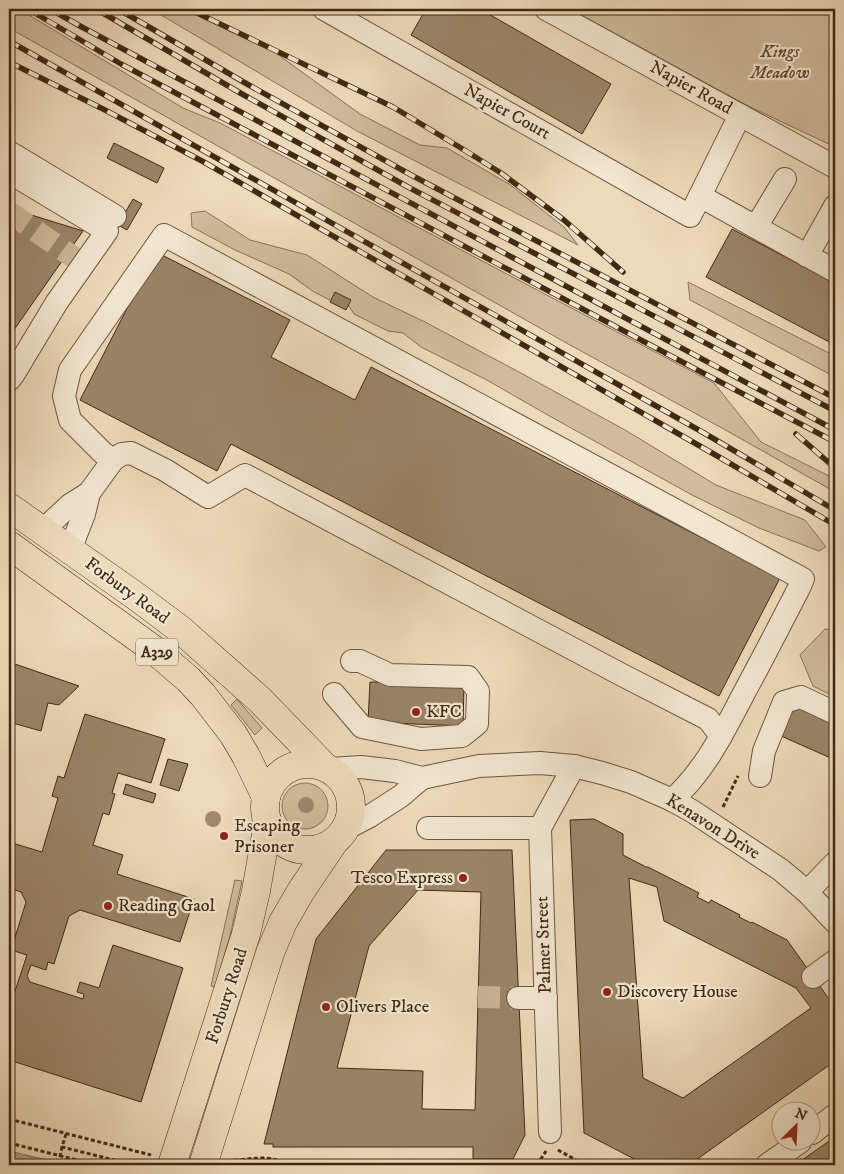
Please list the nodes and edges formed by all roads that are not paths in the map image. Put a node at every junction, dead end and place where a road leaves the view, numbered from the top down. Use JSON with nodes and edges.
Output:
{"nodes":[{"id":1,"x":324,"y":9,"type":"edge"},
{"id":2,"x":546,"y":9,"type":"edge"},
{"id":3,"x":740,"y":115,"type":"junction"},
{"id":4,"x":9,"y":152,"type":"edge"},
{"id":5,"x":835,"y":166,"type":"edge"},
{"id":6,"x":9,"y":172,"type":"edge"},
{"id":7,"x":785,"y":179,"type":"dead end"},
{"id":8,"x":695,"y":206,"type":"junction"},
{"id":9,"x":835,"y":206,"type":"edge"},
{"id":10,"x":115,"y":216,"type":"dead end"},
{"id":11,"x":756,"y":227,"type":"junction"},
{"id":12,"x":807,"y":256,"type":"junction"},
{"id":13,"x":835,"y":271,"type":"edge"},
{"id":14,"x":57,"y":302,"type":"junction"},
{"id":15,"x":9,"y":360,"type":"edge"},
{"id":16,"x":9,"y":380,"type":"edge"},
{"id":17,"x":113,"y":460,"type":"junction"},
{"id":18,"x":88,"y":494,"type":"junction"},
{"id":19,"x":9,"y":507,"type":"edge"},
{"id":20,"x":42,"y":531,"type":"junction"},
{"id":21,"x":9,"y":545,"type":"edge"},
{"id":22,"x":70,"y":550,"type":"junction"},
{"id":23,"x":352,"y":661,"type":"dead end"},
{"id":24,"x":334,"y":694,"type":"dead end"},
{"id":25,"x":835,"y":712,"type":"edge"},
{"id":26,"x":721,"y":736,"type":"junction"},
{"id":27,"x":574,"y":766,"type":"junction"},
{"id":28,"x":327,"y":768,"type":"junction"},
{"id":29,"x":760,"y":776,"type":"dead end"},
{"id":30,"x":422,"y":778,"type":"junction"},
{"id":31,"x":672,"y":800,"type":"junction"},
{"id":32,"x":267,"y":810,"type":"junction"},
{"id":33,"x":428,"y":828,"type":"dead end"},
{"id":34,"x":540,"y":828,"type":"junction"},
{"id":35,"x":340,"y":835,"type":"junction"},
{"id":36,"x":835,"y":863,"type":"edge"},
{"id":37,"x":807,"y":892,"type":"junction"},
{"id":38,"x":835,"y":922,"type":"edge"},
{"id":39,"x":835,"y":961,"type":"edge"},
{"id":40,"x":814,"y":977,"type":"dead end"},
{"id":41,"x":518,"y":998,"type":"tunnel mouth"},
{"id":42,"x":546,"y":998,"type":"junction"},
{"id":43,"x":835,"y":1115,"type":"edge"},
{"id":44,"x":822,"y":1125,"type":"edge"},
{"id":45,"x":550,"y":1139,"type":"road end"},
{"id":46,"x":786,"y":1152,"type":"edge"},
{"id":47,"x":204,"y":1160,"type":"edge"},
{"id":48,"x":173,"y":1163,"type":"edge"},
{"id":49,"x":767,"y":1165,"type":"edge"}],
"edges":[{"from":1,"to":8,"type":"street","name":"Napier Court"},
{"from":2,"to":3,"type":"street","name":"Napier Road"},
{"from":3,"to":5,"type":"street","name":"Napier Road"},
{"from":3,"to":8,"type":"street"},
{"from":4,"to":10,"type":"street"},
{"from":6,"to":14,"type":"street"},
{"from":7,"to":11,"type":"street"},
{"from":8,"to":11,"type":"street","name":"Napier Court"},
{"from":9,"to":12,"type":"street"},
{"from":11,"to":12,"type":"street","name":"Napier Court"},
{"from":12,"to":13,"type":"street","name":"Napier Court"},
{"from":14,"to":15,"type":"street"},
{"from":14,"to":16,"type":"street"},
{"from":17,"to":18,"type":"street"},
{"from":17,"to":26,"type":"street"},
{"from":17,"to":26,"type":"street"},
{"from":18,"to":20,"type":"street"},
{"from":18,"to":22,"type":"street"},
{"from":19,"to":20,"type":"main road","name":"Forbury Road","number":"A329"},
{"from":20,"to":22,"type":"main road","name":"Forbury Road","number":"A329"},
{"from":21,"to":32,"type":"main road","name":"Forbury Road","number":"A329"},
{"from":22,"to":28,"type":"main road","name":"Forbury Road","number":"A329"},
{"from":23,"to":24,"type":"street"},
{"from":25,"to":29,"type":"street"},
{"from":26,"to":31,"type":"street"},
{"from":27,"to":30,"type":"street","name":"Kenavon Drive"},
{"from":27,"to":31,"type":"street","name":"Kenavon Drive"},
{"from":27,"to":34,"type":"street"},
{"from":28,"to":30,"type":"street","name":"Kenavon Drive"},
{"from":28,"to":32,"type":"main road"},
{"from":28,"to":35,"type":"main road"},
{"from":30,"to":35,"type":"street","name":"Kenavon Drive"},
{"from":31,"to":37,"type":"street","name":"Kenavon Drive"},
{"from":32,"to":35,"type":"main road"},
{"from":32,"to":48,"type":"main road","name":"Forbury Road"},
{"from":33,"to":34,"type":"street"},
{"from":34,"to":42,"type":"street","name":"Palmer Street"},
{"from":35,"to":47,"type":"main road","name":"Forbury Road"},
{"from":36,"to":37,"type":"street"},
{"from":37,"to":38,"type":"street","name":"Kenavon Drive"},
{"from":39,"to":40,"type":"street"},
{"from":41,"to":42,"type":"street"},
{"from":42,"to":45,"type":"street","name":"Palmer Street"},
{"from":43,"to":44,"type":"street"},
{"from":46,"to":49,"type":"street"}]}
